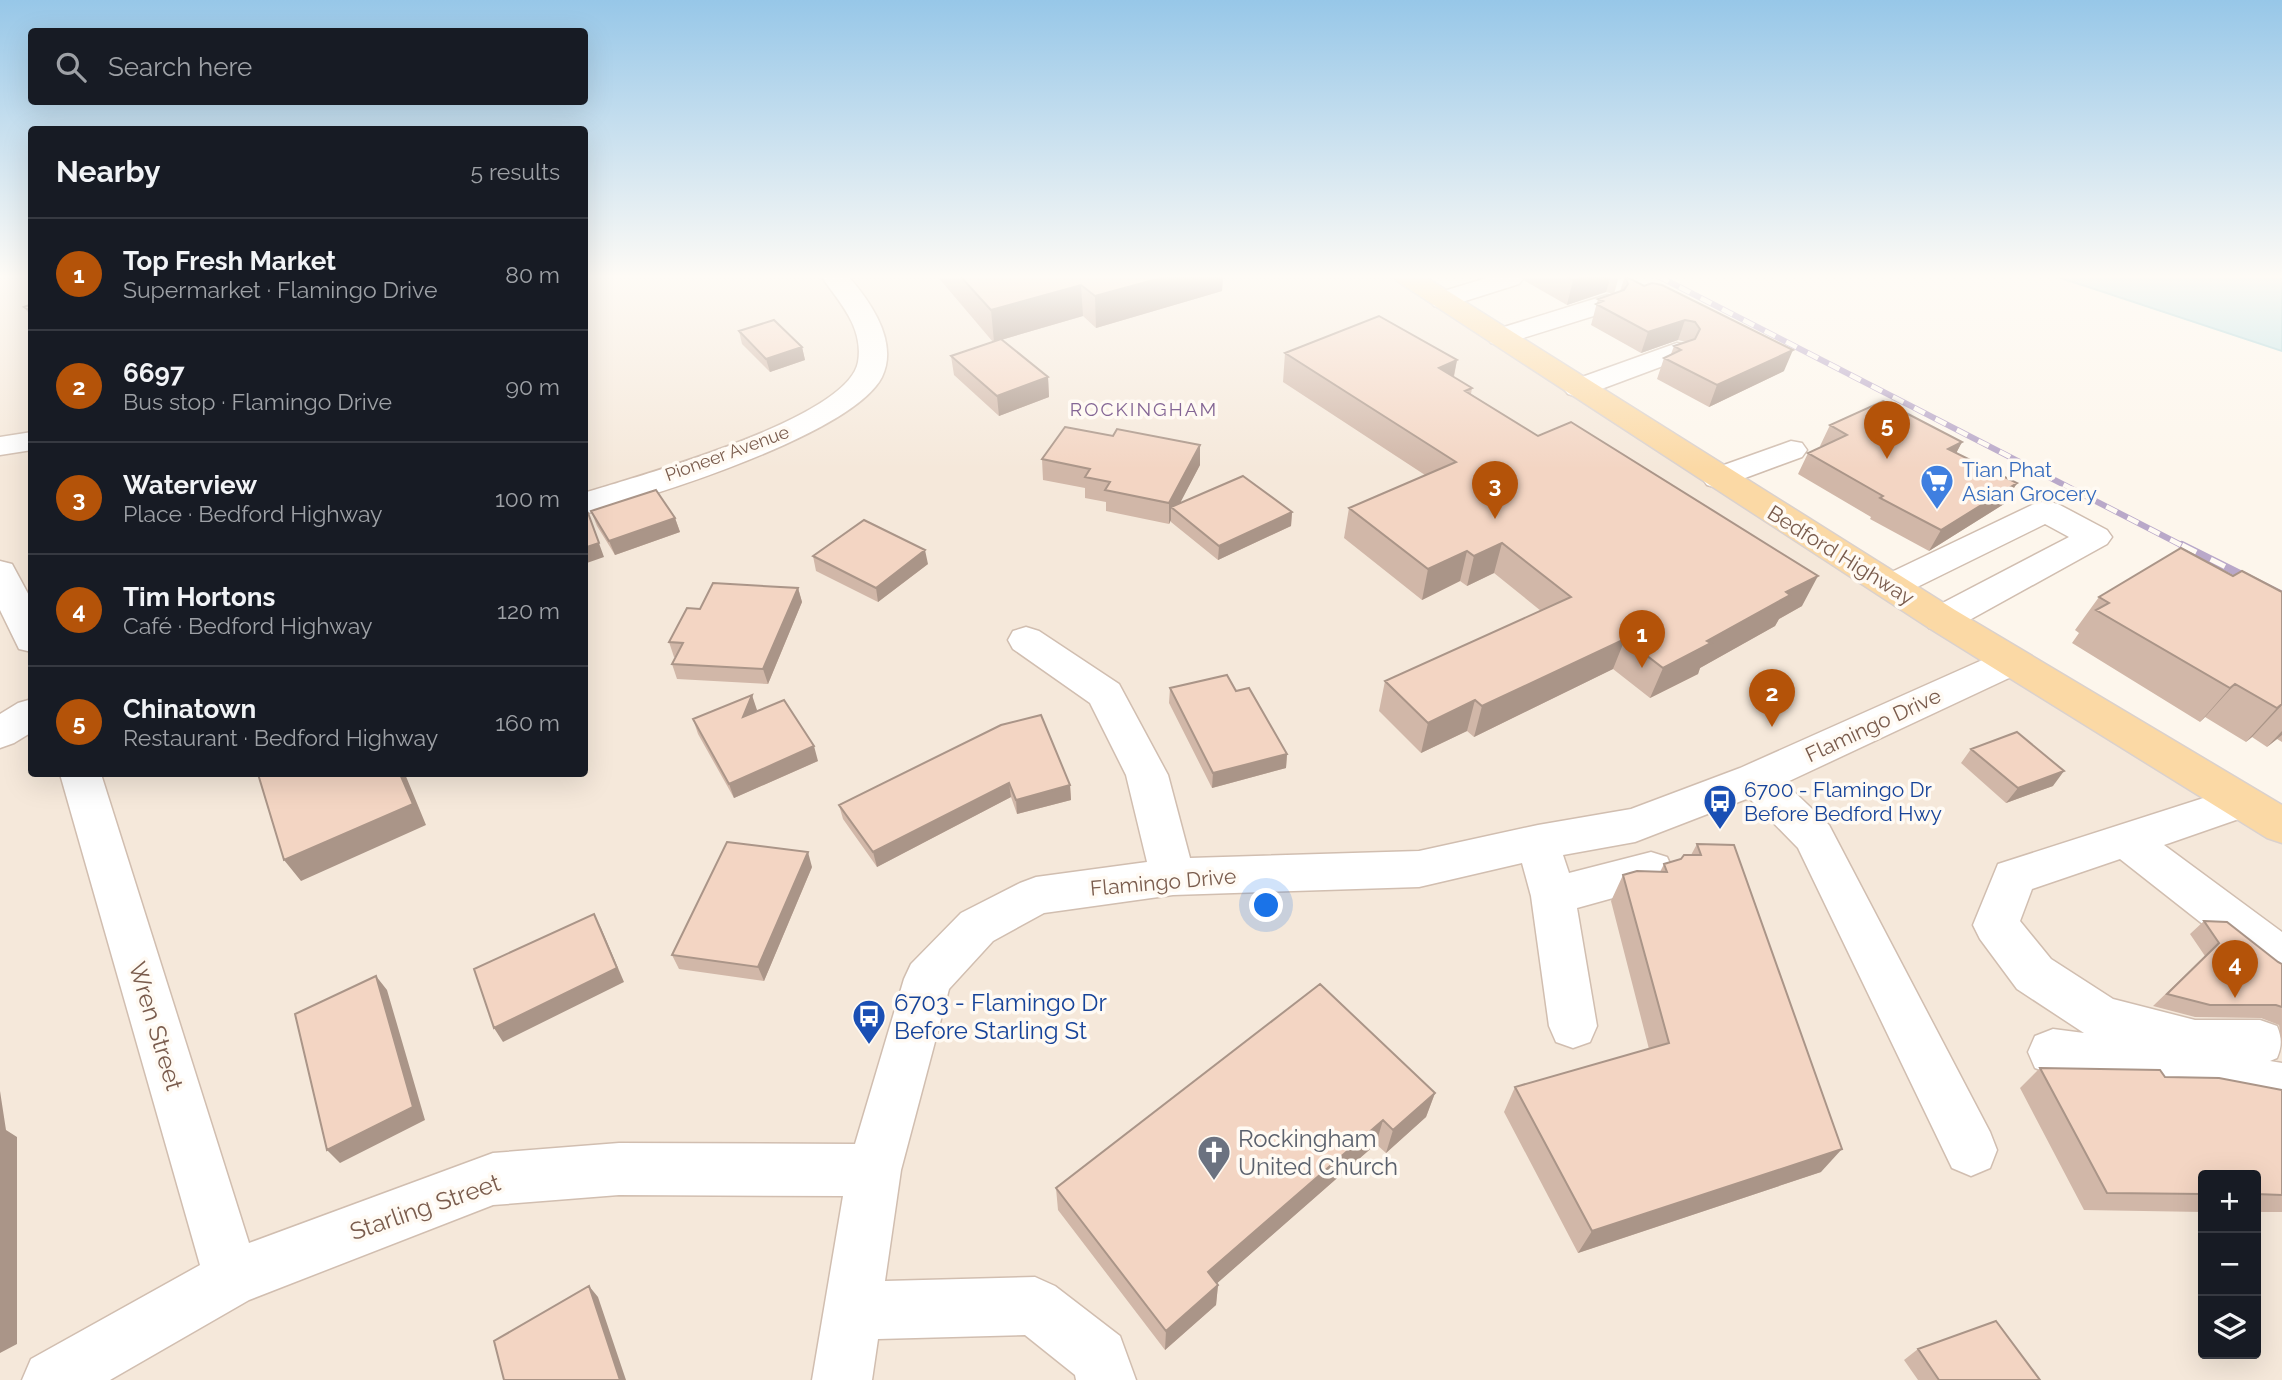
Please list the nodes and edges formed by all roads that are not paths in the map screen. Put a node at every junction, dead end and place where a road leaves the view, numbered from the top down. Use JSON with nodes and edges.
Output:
{"nodes":[{"id":1,"x":870,"y":340,"type":"edge"},
{"id":2,"x":1506,"y":340,"type":"edge"},
{"id":3,"x":1677,"y":351,"type":"edge"},
{"id":4,"x":1578,"y":387,"type":"junction"},
{"id":5,"x":28,"y":442,"type":"edge"},
{"id":6,"x":0,"y":446,"type":"edge"},
{"id":7,"x":1791,"y":450,"type":"dead end"},
{"id":8,"x":1718,"y":478,"type":"junction"},
{"id":9,"x":588,"y":503,"type":"edge"},
{"id":10,"x":1932,"y":566,"type":"junction"},
{"id":11,"x":0,"y":572,"type":"edge"},
{"id":12,"x":1891,"y":586,"type":"junction"},
{"id":13,"x":1983,"y":597,"type":"junction"},
{"id":14,"x":1942,"y":619,"type":"junction"},
{"id":15,"x":28,"y":632,"type":"edge"},
{"id":16,"x":1026,"y":640,"type":"dead end"},
{"id":17,"x":2011,"y":662,"type":"junction"},
{"id":18,"x":28,"y":716,"type":"edge"},
{"id":19,"x":0,"y":733,"type":"edge"},
{"id":20,"x":81,"y":777,"type":"edge"},
{"id":21,"x":1755,"y":779,"type":"junction"},
{"id":22,"x":2241,"y":802,"type":"junction"},
{"id":23,"x":2282,"y":826,"type":"edge"},
{"id":24,"x":2126,"y":840,"type":"junction"},
{"id":25,"x":1538,"y":842,"type":"junction"},
{"id":26,"x":1651,"y":870,"type":"edge"},
{"id":27,"x":1173,"y":877,"type":"junction"},
{"id":28,"x":1553,"y":895,"type":"junction"},
{"id":29,"x":2282,"y":959,"type":"edge"},
{"id":30,"x":1573,"y":1026,"type":"dead end"},
{"id":31,"x":2260,"y":1042,"type":"dead end"},
{"id":32,"x":2053,"y":1052,"type":"dead end"},
{"id":33,"x":2282,"y":1087,"type":"edge"},
{"id":34,"x":1971,"y":1150,"type":"dead end"},
{"id":35,"x":874,"y":1170,"type":"junction"},
{"id":36,"x":232,"y":1278,"type":"junction"},
{"id":37,"x":852,"y":1311,"type":"junction"},
{"id":38,"x":52,"y":1380,"type":"edge"},
{"id":39,"x":842,"y":1380,"type":"edge"},
{"id":40,"x":1106,"y":1380,"type":"edge"}],
"edges":[{"from":1,"to":9,"type":"street","name":"Pioneer Avenue"},
{"from":2,"to":4,"type":"main road","name":"Bedford Highway"},
{"from":3,"to":4,"type":"street"},
{"from":4,"to":8,"type":"main road","name":"Bedford Highway"},
{"from":5,"to":6,"type":"street"},
{"from":7,"to":8,"type":"street"},
{"from":8,"to":12,"type":"main road","name":"Bedford Highway"},
{"from":10,"to":12,"type":"street"},
{"from":10,"to":13,"type":"street"},
{"from":10,"to":13,"type":"street"},
{"from":11,"to":15,"type":"street"},
{"from":12,"to":14,"type":"main road","name":"Bedford Highway"},
{"from":13,"to":14,"type":"street"},
{"from":14,"to":17,"type":"main road","name":"Bedford Highway"},
{"from":16,"to":27,"type":"street"},
{"from":17,"to":21,"type":"street","name":"Flamingo Drive"},
{"from":17,"to":22,"type":"main road","name":"Bedford Highway"},
{"from":18,"to":19,"type":"street"},
{"from":20,"to":36,"type":"street","name":"Wren Street"},
{"from":21,"to":25,"type":"street","name":"Flamingo Drive"},
{"from":21,"to":34,"type":"street"},
{"from":22,"to":23,"type":"main road","name":"Bedford Highway"},
{"from":22,"to":24,"type":"street"},
{"from":24,"to":29,"type":"street"},
{"from":24,"to":31,"type":"street"},
{"from":25,"to":27,"type":"street","name":"Flamingo Drive"},
{"from":25,"to":28,"type":"street"},
{"from":26,"to":28,"type":"street"},
{"from":27,"to":35,"type":"street","name":"Flamingo Drive"},
{"from":28,"to":30,"type":"street"},
{"from":32,"to":33,"type":"street"},
{"from":35,"to":36,"type":"street","name":"Starling Street"},
{"from":35,"to":37,"type":"street","name":"Flamingo Drive"},
{"from":36,"to":38,"type":"street","name":"Starling Street"},
{"from":37,"to":39,"type":"street","name":"Flamingo Drive"},
{"from":37,"to":40,"type":"street"}]}
